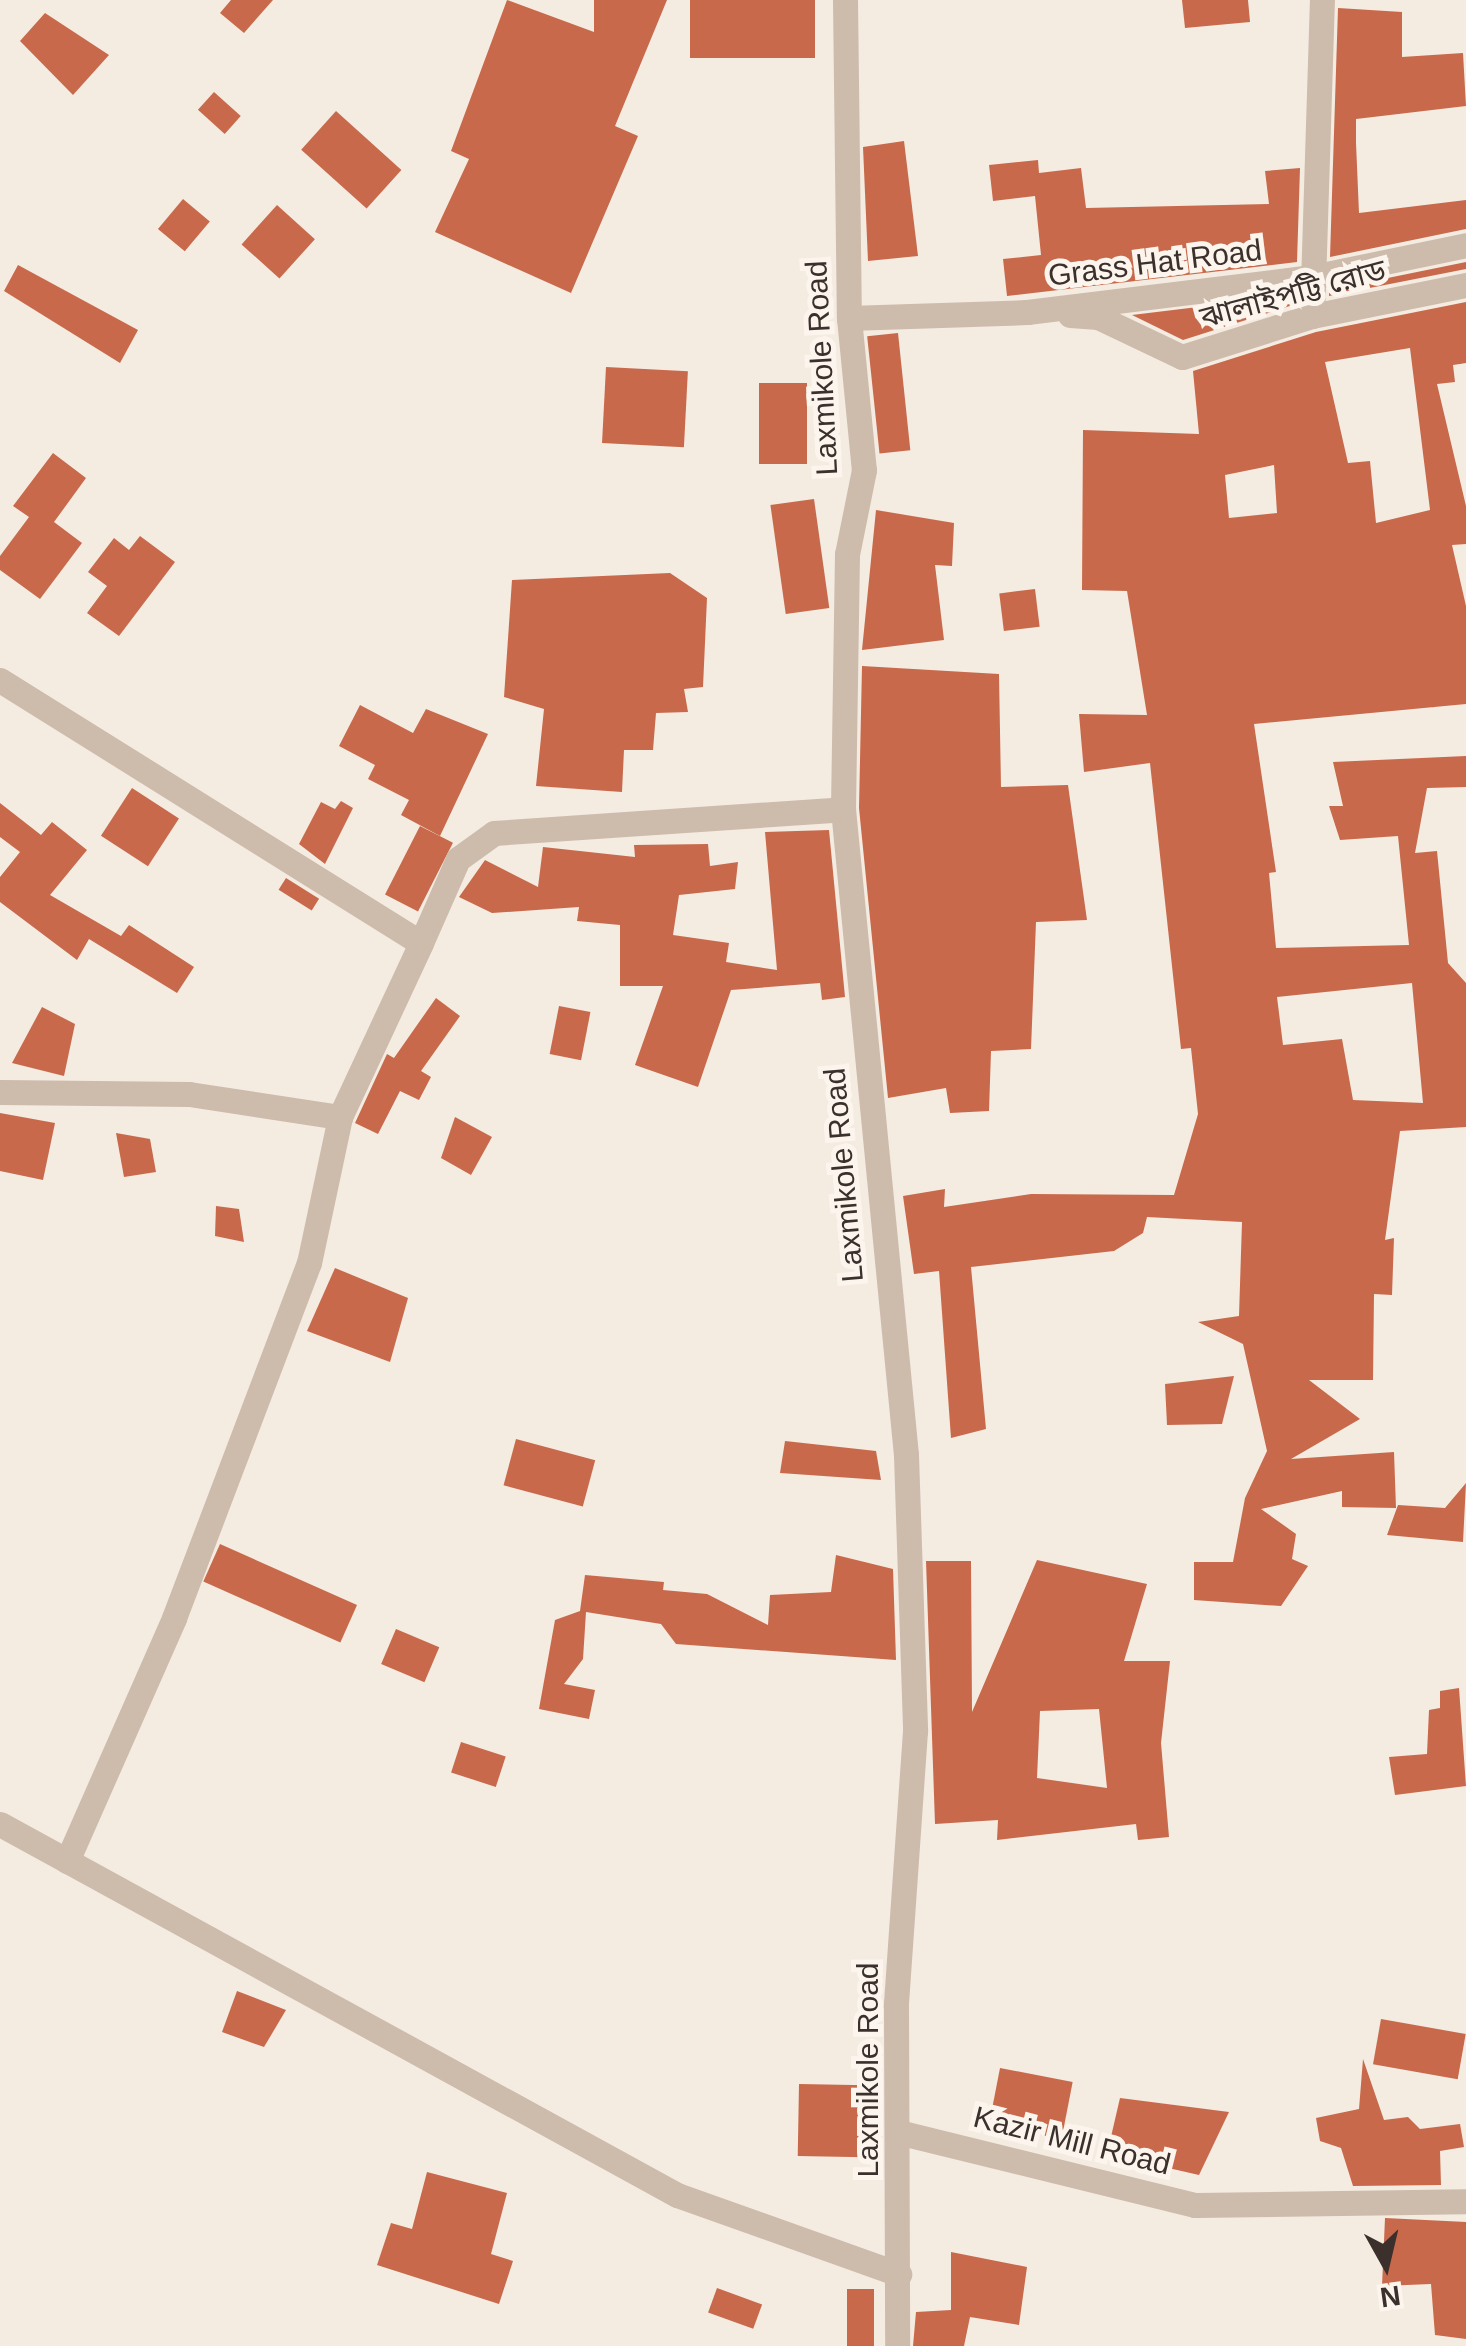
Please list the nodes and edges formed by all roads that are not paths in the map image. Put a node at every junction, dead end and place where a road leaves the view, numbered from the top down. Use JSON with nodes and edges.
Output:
{"nodes":[{"id":1,"x":845,"y":0,"type":"edge"},
{"id":2,"x":1322,"y":0,"type":"edge"},
{"id":3,"x":1466,"y":245,"type":"edge"},
{"id":4,"x":1312,"y":277,"type":"junction"},
{"id":5,"x":1466,"y":285,"type":"edge"},
{"id":6,"x":1026,"y":312,"type":"junction"},
{"id":7,"x":1312,"y":316,"type":"junction"},
{"id":8,"x":849,"y":318,"type":"junction"},
{"id":9,"x":0,"y":680,"type":"edge"},
{"id":10,"x":842,"y":809,"type":"junction"},
{"id":11,"x":422,"y":943,"type":"junction"},
{"id":12,"x":0,"y":1092,"type":"edge"},
{"id":13,"x":340,"y":1117,"type":"junction"},
{"id":14,"x":0,"y":1824,"type":"edge"},
{"id":15,"x":67,"y":1862,"type":"junction"},
{"id":16,"x":902,"y":2133,"type":"junction"},
{"id":17,"x":1466,"y":2201,"type":"edge"},
{"id":18,"x":898,"y":2274,"type":"junction"},
{"id":19,"x":897,"y":2346,"type":"edge"}],
"edges":[{"from":1,"to":8,"type":"street","name":"Laxmikole Road"},
{"from":2,"to":4,"type":"street"},
{"from":3,"to":4,"type":"street","name":"Grass Hat Road"},
{"from":4,"to":6,"type":"street","name":"Grass Hat Road"},
{"from":4,"to":7,"type":"street"},
{"from":5,"to":7,"type":"street","name":"ঝালাইপট্টি রোড"},
{"from":6,"to":7,"type":"street","name":"ঝালাইপট্টি রোড"},
{"from":6,"to":8,"type":"street","name":"Grass Hat Road"},
{"from":8,"to":10,"type":"street","name":"Laxmikole Road"},
{"from":9,"to":11,"type":"street"},
{"from":10,"to":11,"type":"street"},
{"from":10,"to":16,"type":"street","name":"Laxmikole Road"},
{"from":11,"to":13,"type":"street"},
{"from":12,"to":13,"type":"street"},
{"from":13,"to":15,"type":"street"},
{"from":14,"to":15,"type":"street"},
{"from":15,"to":18,"type":"street"},
{"from":16,"to":17,"type":"street","name":"Kazir Mill Road"},
{"from":16,"to":18,"type":"street","name":"Laxmikole Road"},
{"from":18,"to":19,"type":"street","name":"Laxmikole Road"}]}
